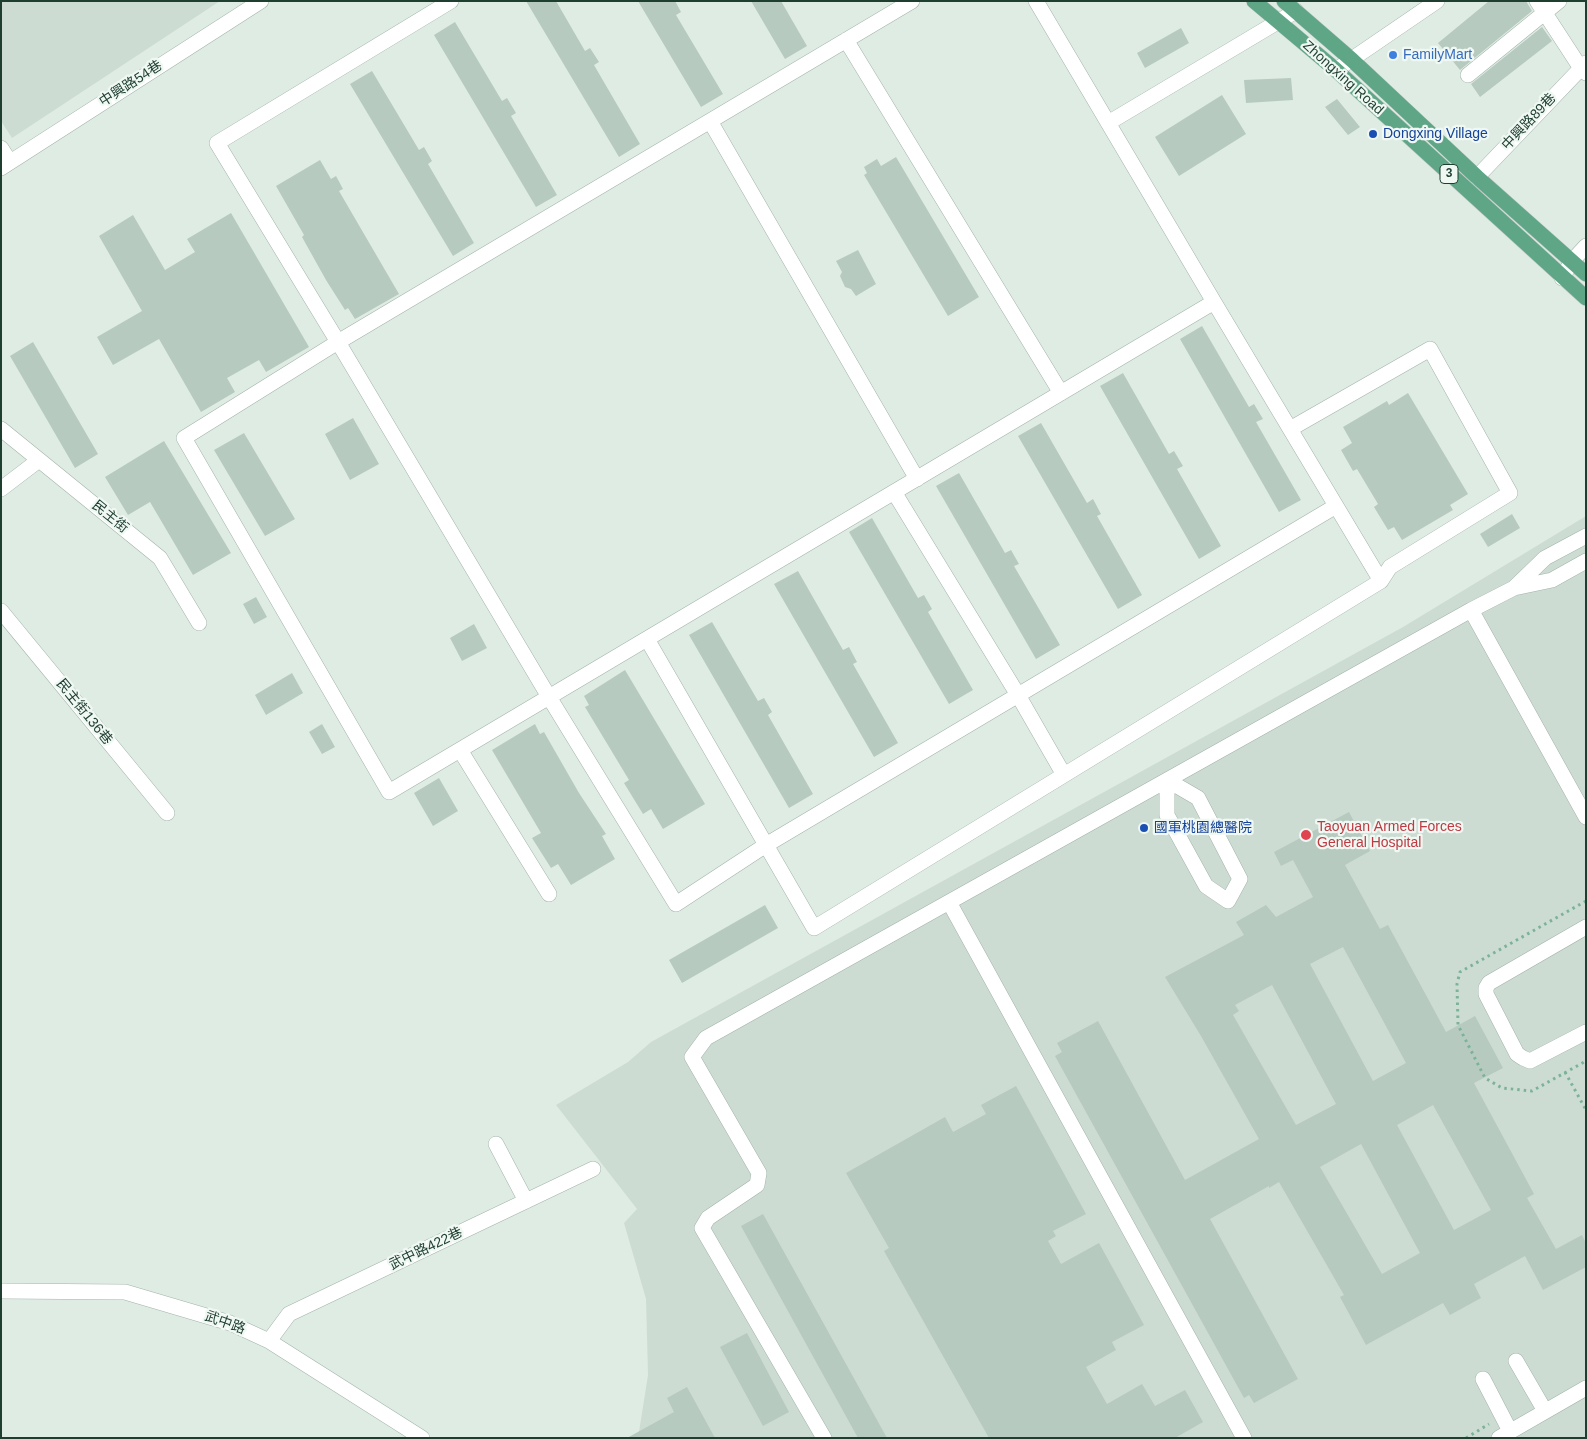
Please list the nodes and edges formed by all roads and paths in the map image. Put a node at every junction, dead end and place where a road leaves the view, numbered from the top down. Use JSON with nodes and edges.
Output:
{"nodes":[{"id":1,"x":261,"y":1,"type":"edge"},
{"id":2,"x":451,"y":1,"type":"edge"},
{"id":3,"x":912,"y":1,"type":"edge"},
{"id":4,"x":1036,"y":1,"type":"edge"},
{"id":5,"x":1254,"y":1,"type":"edge"},
{"id":6,"x":1284,"y":1,"type":"edge"},
{"id":7,"x":1437,"y":1,"type":"edge"},
{"id":8,"x":1560,"y":1,"type":"edge"},
{"id":9,"x":1541,"y":7,"type":"edge"},
{"id":10,"x":1296,"y":11,"type":"junction"},
{"id":11,"x":1278,"y":21,"type":"junction"},
{"id":12,"x":846,"y":40,"type":"junction"},
{"id":13,"x":1352,"y":60,"type":"junction"},
{"id":14,"x":1584,"y":68,"type":"edge"},
{"id":15,"x":1336,"y":70,"type":"junction"},
{"id":16,"x":1468,"y":75,"type":"dead end"},
{"id":17,"x":710,"y":121,"type":"junction"},
{"id":18,"x":1108,"y":123,"type":"junction"},
{"id":19,"x":1,"y":148,"type":"edge"},
{"id":20,"x":6,"y":165,"type":"edge"},
{"id":21,"x":1477,"y":177,"type":"junction"},
{"id":22,"x":1586,"y":246,"type":"edge"},
{"id":23,"x":1572,"y":261,"type":"junction"},
{"id":24,"x":1586,"y":274,"type":"edge"},
{"id":25,"x":1562,"y":278,"type":"junction"},
{"id":26,"x":1586,"y":298,"type":"edge"},
{"id":27,"x":1214,"y":302,"type":"junction"},
{"id":28,"x":338,"y":342,"type":"junction"},
{"id":29,"x":1061,"y":394,"type":"junction"},
{"id":30,"x":1,"y":429,"type":"edge"},
{"id":31,"x":1290,"y":429,"type":"junction"},
{"id":32,"x":40,"y":460,"type":"junction"},
{"id":33,"x":917,"y":479,"type":"junction"},
{"id":34,"x":1,"y":489,"type":"edge"},
{"id":35,"x":894,"y":492,"type":"junction"},
{"id":36,"x":1336,"y":506,"type":"junction"},
{"id":37,"x":1586,"y":536,"type":"edge"},
{"id":38,"x":1586,"y":561,"type":"edge"},
{"id":39,"x":1381,"y":581,"type":"junction"},
{"id":40,"x":1514,"y":588,"type":"junction"},
{"id":41,"x":1472,"y":610,"type":"junction"},
{"id":42,"x":1,"y":611,"type":"edge"},
{"id":43,"x":200,"y":623,"type":"dead end"},
{"id":44,"x":647,"y":640,"type":"junction"},
{"id":45,"x":1018,"y":695,"type":"junction"},
{"id":46,"x":549,"y":697,"type":"junction"},
{"id":47,"x":460,"y":750,"type":"junction"},
{"id":48,"x":1064,"y":775,"type":"junction"},
{"id":49,"x":1167,"y":780,"type":"junction"},
{"id":50,"x":167,"y":813,"type":"dead end"},
{"id":51,"x":1586,"y":817,"type":"edge"},
{"id":52,"x":766,"y":845,"type":"junction"},
{"id":53,"x":550,"y":894,"type":"dead end"},
{"id":54,"x":949,"y":902,"type":"junction"},
{"id":55,"x":1586,"y":928,"type":"edge"},
{"id":56,"x":1586,"y":1032,"type":"edge"},
{"id":57,"x":1586,"y":1061,"type":"edge"},
{"id":58,"x":1565,"y":1072,"type":"junction"},
{"id":59,"x":1485,"y":1078,"type":"dead end"},
{"id":60,"x":1586,"y":1110,"type":"edge"},
{"id":61,"x":496,"y":1144,"type":"dead end"},
{"id":62,"x":593,"y":1169,"type":"dead end"},
{"id":63,"x":526,"y":1201,"type":"junction"},
{"id":64,"x":1,"y":1291,"type":"edge"},
{"id":65,"x":268,"y":1341,"type":"junction"},
{"id":66,"x":1516,"y":1361,"type":"dead end"},
{"id":67,"x":1483,"y":1379,"type":"dead end"},
{"id":68,"x":1586,"y":1388,"type":"edge"},
{"id":69,"x":1545,"y":1411,"type":"junction"},
{"id":70,"x":1505,"y":1435,"type":"edge"},
{"id":71,"x":422,"y":1438,"type":"edge"},
{"id":72,"x":824,"y":1438,"type":"edge"},
{"id":73,"x":1244,"y":1438,"type":"edge"}],
"edges":[{"from":1,"to":20,"type":"street","name":"中興路54巷"},
{"from":2,"to":28,"type":"street"},
{"from":3,"to":12,"type":"street"},
{"from":4,"to":18,"type":"street"},
{"from":5,"to":11,"type":"main road","name":"Zhongxing Road","number":"3"},
{"from":6,"to":10,"type":"main road","name":"Zhongxing Road","number":"3"},
{"from":7,"to":13,"type":"street"},
{"from":8,"to":9,"type":"street"},
{"from":9,"to":14,"type":"street"},
{"from":9,"to":16,"type":"street"},
{"from":10,"to":11,"type":"street"},
{"from":10,"to":13,"type":"main road","name":"Zhongxing Road","number":"3"},
{"from":11,"to":15,"type":"main road","name":"Zhongxing Road","number":"3"},
{"from":11,"to":18,"type":"street"},
{"from":12,"to":17,"type":"street"},
{"from":12,"to":29,"type":"street"},
{"from":13,"to":15,"type":"street"},
{"from":13,"to":21,"type":"main road","name":"Zhongxing Road","number":"3"},
{"from":14,"to":21,"type":"street","name":"中興路89巷"},
{"from":15,"to":25,"type":"main road","name":"Zhongxing Road","number":"3"},
{"from":17,"to":28,"type":"street"},
{"from":17,"to":33,"type":"street"},
{"from":18,"to":27,"type":"street"},
{"from":19,"to":20,"type":"street"},
{"from":21,"to":23,"type":"main road","name":"Zhongxing Road","number":"3"},
{"from":22,"to":23,"type":"street"},
{"from":23,"to":24,"type":"main road","name":"Zhongxing Road","number":"3"},
{"from":23,"to":25,"type":"street"},
{"from":25,"to":26,"type":"main road","name":"Zhongxing Road","number":"3"},
{"from":27,"to":29,"type":"street"},
{"from":27,"to":31,"type":"street"},
{"from":28,"to":46,"type":"street"},
{"from":28,"to":47,"type":"street"},
{"from":29,"to":33,"type":"street"},
{"from":30,"to":32,"type":"street","name":"民主街"},
{"from":31,"to":36,"type":"street"},
{"from":31,"to":39,"type":"street"},
{"from":32,"to":34,"type":"street"},
{"from":32,"to":43,"type":"street","name":"民主街"},
{"from":33,"to":35,"type":"street"},
{"from":35,"to":44,"type":"street"},
{"from":35,"to":45,"type":"street"},
{"from":36,"to":39,"type":"street"},
{"from":36,"to":45,"type":"street"},
{"from":37,"to":40,"type":"street"},
{"from":38,"to":40,"type":"street"},
{"from":39,"to":48,"type":"street"},
{"from":40,"to":41,"type":"street"},
{"from":41,"to":49,"type":"street"},
{"from":41,"to":51,"type":"street"},
{"from":42,"to":50,"type":"street","name":"民主街136巷"},
{"from":44,"to":46,"type":"street"},
{"from":44,"to":52,"type":"street"},
{"from":45,"to":48,"type":"street"},
{"from":45,"to":52,"type":"street"},
{"from":46,"to":47,"type":"street"},
{"from":46,"to":52,"type":"street"},
{"from":47,"to":53,"type":"street"},
{"from":48,"to":52,"type":"street"},
{"from":49,"to":49,"type":"street"},
{"from":49,"to":54,"type":"street"},
{"from":54,"to":72,"type":"street"},
{"from":54,"to":73,"type":"street"},
{"from":55,"to":56,"type":"street"},
{"from":57,"to":58,"type":"path"},
{"from":58,"to":59,"type":"path"},
{"from":58,"to":60,"type":"path"},
{"from":61,"to":63,"type":"street"},
{"from":62,"to":63,"type":"street","name":"武中路422巷"},
{"from":63,"to":65,"type":"street","name":"武中路422巷"},
{"from":64,"to":65,"type":"street","name":"武中路"},
{"from":65,"to":71,"type":"street","name":"武中路"},
{"from":66,"to":69,"type":"street"},
{"from":67,"to":70,"type":"street"},
{"from":68,"to":69,"type":"street"},
{"from":69,"to":70,"type":"street"}]}
